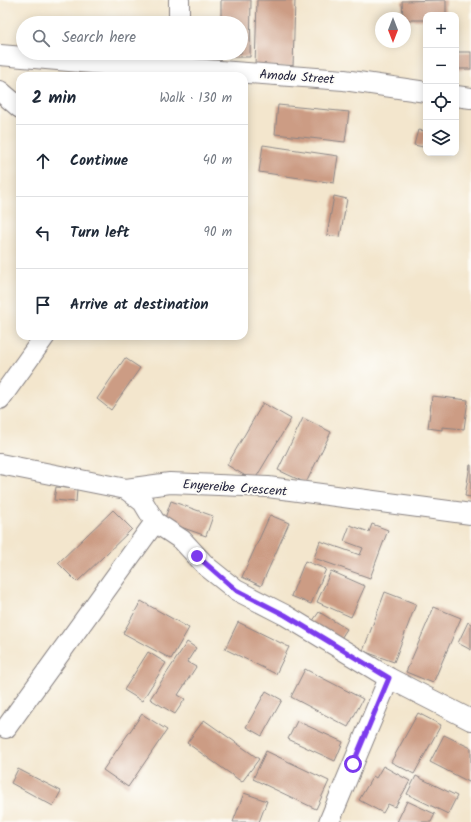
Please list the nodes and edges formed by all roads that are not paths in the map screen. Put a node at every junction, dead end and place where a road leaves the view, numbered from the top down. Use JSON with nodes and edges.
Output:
{"nodes":[{"id":1,"x":179,"y":0,"type":"edge"},
{"id":2,"x":179,"y":16,"type":"edge"},
{"id":3,"x":0,"y":55,"type":"edge"},
{"id":4,"x":16,"y":56,"type":"edge"},
{"id":5,"x":58,"y":60,"type":"edge"},
{"id":6,"x":179,"y":60,"type":"edge"},
{"id":7,"x":0,"y":92,"type":"edge"},
{"id":8,"x":423,"y":92,"type":"edge"},
{"id":9,"x":459,"y":96,"type":"edge"},
{"id":10,"x":471,"y":98,"type":"edge"},
{"id":11,"x":16,"y":105,"type":"edge"},
{"id":12,"x":43,"y":340,"type":"edge"},
{"id":13,"x":0,"y":399,"type":"edge"},
{"id":14,"x":0,"y":464,"type":"edge"},
{"id":15,"x":126,"y":489,"type":"junction"},
{"id":16,"x":471,"y":514,"type":"edge"},
{"id":17,"x":155,"y":522,"type":"junction"},
{"id":18,"x":389,"y":678,"type":"junction"},
{"id":19,"x":471,"y":720,"type":"edge"},
{"id":20,"x":6,"y":728,"type":"dead end"},
{"id":21,"x":329,"y":822,"type":"edge"}],
"edges":[{"from":1,"to":2,"type":"street"},
{"from":3,"to":4,"type":"street","name":"Amodu Street"},
{"from":5,"to":6,"type":"street","name":"Amodu Street"},
{"from":6,"to":8,"type":"street","name":"Amodu Street"},
{"from":7,"to":11,"type":"street"},
{"from":9,"to":10,"type":"street"},
{"from":12,"to":13,"type":"street"},
{"from":14,"to":15,"type":"street","name":"Enyereibe Crescent"},
{"from":15,"to":16,"type":"street","name":"Enyereibe Crescent"},
{"from":15,"to":17,"type":"street"},
{"from":17,"to":18,"type":"street"},
{"from":17,"to":20,"type":"street"},
{"from":18,"to":19,"type":"street"},
{"from":18,"to":21,"type":"street"}]}
